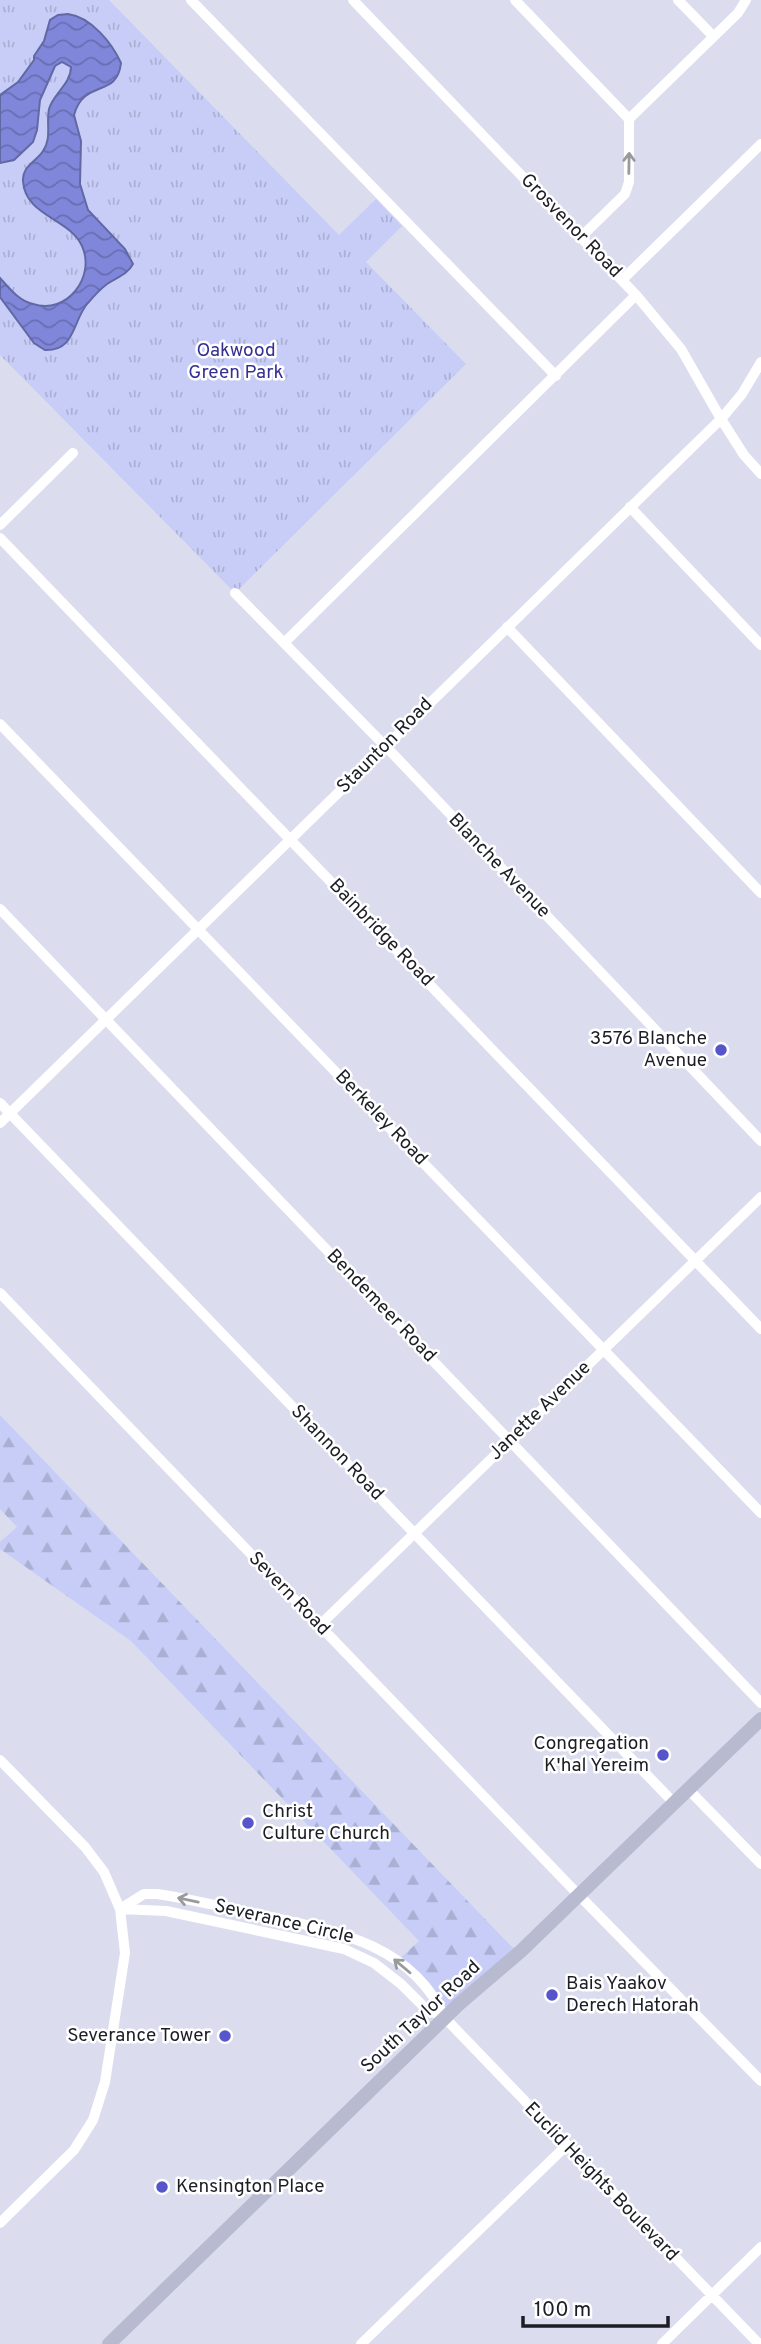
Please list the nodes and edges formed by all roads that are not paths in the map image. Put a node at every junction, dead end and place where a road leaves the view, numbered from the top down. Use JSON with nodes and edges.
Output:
{"nodes":[{"id":1,"x":191,"y":0,"type":"edge"},
{"id":2,"x":353,"y":0,"type":"edge"},
{"id":3,"x":515,"y":0,"type":"edge"},
{"id":4,"x":678,"y":0,"type":"edge"},
{"id":5,"x":746,"y":0,"type":"edge"},
{"id":6,"x":713,"y":36,"type":"junction"},
{"id":7,"x":629,"y":119,"type":"junction"},
{"id":8,"x":761,"y":144,"type":"edge"},
{"id":9,"x":581,"y":237,"type":"junction"},
{"id":10,"x":623,"y":279,"type":"junction"},
{"id":11,"x":636,"y":295,"type":"junction"},
{"id":12,"x":761,"y":362,"type":"edge"},
{"id":13,"x":556,"y":376,"type":"junction"},
{"id":14,"x":721,"y":419,"type":"junction"},
{"id":15,"x":73,"y":453,"type":"dead end"},
{"id":16,"x":761,"y":474,"type":"edge"},
{"id":17,"x":630,"y":507,"type":"junction"},
{"id":18,"x":0,"y":525,"type":"edge"},
{"id":19,"x":0,"y":538,"type":"edge"},
{"id":20,"x":235,"y":593,"type":"dead end"},
{"id":21,"x":507,"y":627,"type":"junction"},
{"id":22,"x":284,"y":643,"type":"junction"},
{"id":23,"x":761,"y":645,"type":"edge"},
{"id":24,"x":0,"y":724,"type":"edge"},
{"id":25,"x":385,"y":746,"type":"junction"},
{"id":26,"x":290,"y":840,"type":"junction"},
{"id":27,"x":761,"y":893,"type":"edge"},
{"id":28,"x":0,"y":909,"type":"edge"},
{"id":29,"x":199,"y":929,"type":"junction"},
{"id":30,"x":106,"y":1019,"type":"junction"},
{"id":31,"x":0,"y":1103,"type":"edge"},
{"id":32,"x":10,"y":1113,"type":"junction"},
{"id":33,"x":0,"y":1123,"type":"edge"},
{"id":34,"x":761,"y":1141,"type":"edge"},
{"id":35,"x":761,"y":1197,"type":"edge"},
{"id":36,"x":696,"y":1261,"type":"junction"},
{"id":37,"x":0,"y":1293,"type":"edge"},
{"id":38,"x":761,"y":1329,"type":"edge"},
{"id":39,"x":604,"y":1350,"type":"junction"},
{"id":40,"x":509,"y":1441,"type":"junction"},
{"id":41,"x":761,"y":1513,"type":"edge"},
{"id":42,"x":414,"y":1534,"type":"junction"},
{"id":43,"x":320,"y":1625,"type":"junction"},
{"id":44,"x":761,"y":1703,"type":"edge"},
{"id":45,"x":761,"y":1719,"type":"edge"},
{"id":46,"x":0,"y":1760,"type":"edge"},
{"id":47,"x":688,"y":1789,"type":"junction"},
{"id":48,"x":674,"y":1803,"type":"junction"},
{"id":49,"x":761,"y":1864,"type":"edge"},
{"id":50,"x":579,"y":1894,"type":"junction"},
{"id":51,"x":120,"y":1909,"type":"junction"},
{"id":52,"x":445,"y":2018,"type":"junction"},
{"id":53,"x":761,"y":2081,"type":"edge"},
{"id":54,"x":566,"y":2146,"type":"junction"},
{"id":55,"x":0,"y":2223,"type":"edge"},
{"id":56,"x":761,"y":2247,"type":"edge"},
{"id":57,"x":711,"y":2295,"type":"junction"},
{"id":58,"x":109,"y":2344,"type":"edge"},
{"id":59,"x":361,"y":2344,"type":"edge"},
{"id":60,"x":662,"y":2344,"type":"edge"},
{"id":61,"x":759,"y":2344,"type":"edge"}],
"edges":[{"from":1,"to":13,"type":"street"},
{"from":2,"to":9,"type":"street","name":"Grosvenor Road"},
{"from":3,"to":7,"type":"street"},
{"from":4,"to":6,"type":"street"},
{"from":5,"to":6,"type":"street"},
{"from":6,"to":7,"type":"street"},
{"from":9,"to":7,"type":"street","one_way":true},
{"from":8,"to":10,"type":"street"},
{"from":9,"to":10,"type":"street","name":"Grosvenor Road"},
{"from":10,"to":11,"type":"street","name":"Grosvenor Road"},
{"from":11,"to":13,"type":"street"},
{"from":11,"to":14,"type":"street","name":"Grosvenor Road"},
{"from":12,"to":14,"type":"street","name":"Staunton Road"},
{"from":13,"to":22,"type":"street"},
{"from":14,"to":16,"type":"street","name":"Grosvenor Road"},
{"from":14,"to":17,"type":"street","name":"Staunton Road"},
{"from":15,"to":18,"type":"street"},
{"from":17,"to":21,"type":"street","name":"Staunton Road"},
{"from":17,"to":23,"type":"street"},
{"from":19,"to":26,"type":"street","name":"Bainbridge Road"},
{"from":20,"to":22,"type":"street","name":"Blanche Avenue"},
{"from":21,"to":25,"type":"street","name":"Staunton Road"},
{"from":21,"to":27,"type":"street"},
{"from":22,"to":25,"type":"street","name":"Blanche Avenue"},
{"from":24,"to":29,"type":"street","name":"Berkeley Road"},
{"from":25,"to":26,"type":"street","name":"Staunton Road"},
{"from":25,"to":34,"type":"street","name":"Blanche Avenue"},
{"from":26,"to":29,"type":"street","name":"Staunton Road"},
{"from":26,"to":36,"type":"street","name":"Bainbridge Road"},
{"from":28,"to":30,"type":"street","name":"Bendemeer Road"},
{"from":29,"to":30,"type":"street","name":"Staunton Road"},
{"from":29,"to":39,"type":"street","name":"Berkeley Road"},
{"from":30,"to":32,"type":"street","name":"Staunton Road"},
{"from":30,"to":40,"type":"street","name":"Bendemeer Road"},
{"from":31,"to":32,"type":"street","name":"Shannon Road"},
{"from":32,"to":33,"type":"street","name":"Staunton Road"},
{"from":32,"to":42,"type":"street","name":"Shannon Road"},
{"from":35,"to":36,"type":"street","name":"Janette Avenue"},
{"from":36,"to":38,"type":"street","name":"Bainbridge Road"},
{"from":36,"to":39,"type":"street","name":"Janette Avenue"},
{"from":37,"to":43,"type":"street","name":"Severn Road"},
{"from":39,"to":40,"type":"street","name":"Janette Avenue"},
{"from":39,"to":41,"type":"street","name":"Berkeley Road"},
{"from":40,"to":42,"type":"street","name":"Janette Avenue"},
{"from":40,"to":44,"type":"street","name":"Bendemeer Road"},
{"from":42,"to":43,"type":"street","name":"Janette Avenue"},
{"from":42,"to":48,"type":"street","name":"Shannon Road"},
{"from":43,"to":50,"type":"street","name":"Severn Road"},
{"from":45,"to":47,"type":"main road","name":"South Taylor Road"},
{"from":46,"to":51,"type":"street"},
{"from":47,"to":48,"type":"main road","name":"South Taylor Road"},
{"from":47,"to":49,"type":"street"},
{"from":48,"to":50,"type":"main road","name":"South Taylor Road"},
{"from":50,"to":52,"type":"main road","name":"South Taylor Road"},
{"from":50,"to":53,"type":"street","name":"Severn Road"},
{"from":51,"to":52,"type":"street","name":"Severance Circle"},
{"from":51,"to":55,"type":"street"},
{"from":52,"to":54,"type":"street","name":"Euclid Heights Boulevard"},
{"from":52,"to":58,"type":"main road","name":"South Taylor Road"},
{"from":54,"to":57,"type":"street","name":"Euclid Heights Boulevard"},
{"from":54,"to":59,"type":"street"},
{"from":56,"to":57,"type":"street"},
{"from":57,"to":60,"type":"street"},
{"from":57,"to":61,"type":"street","name":"Euclid Heights Boulevard"}]}
